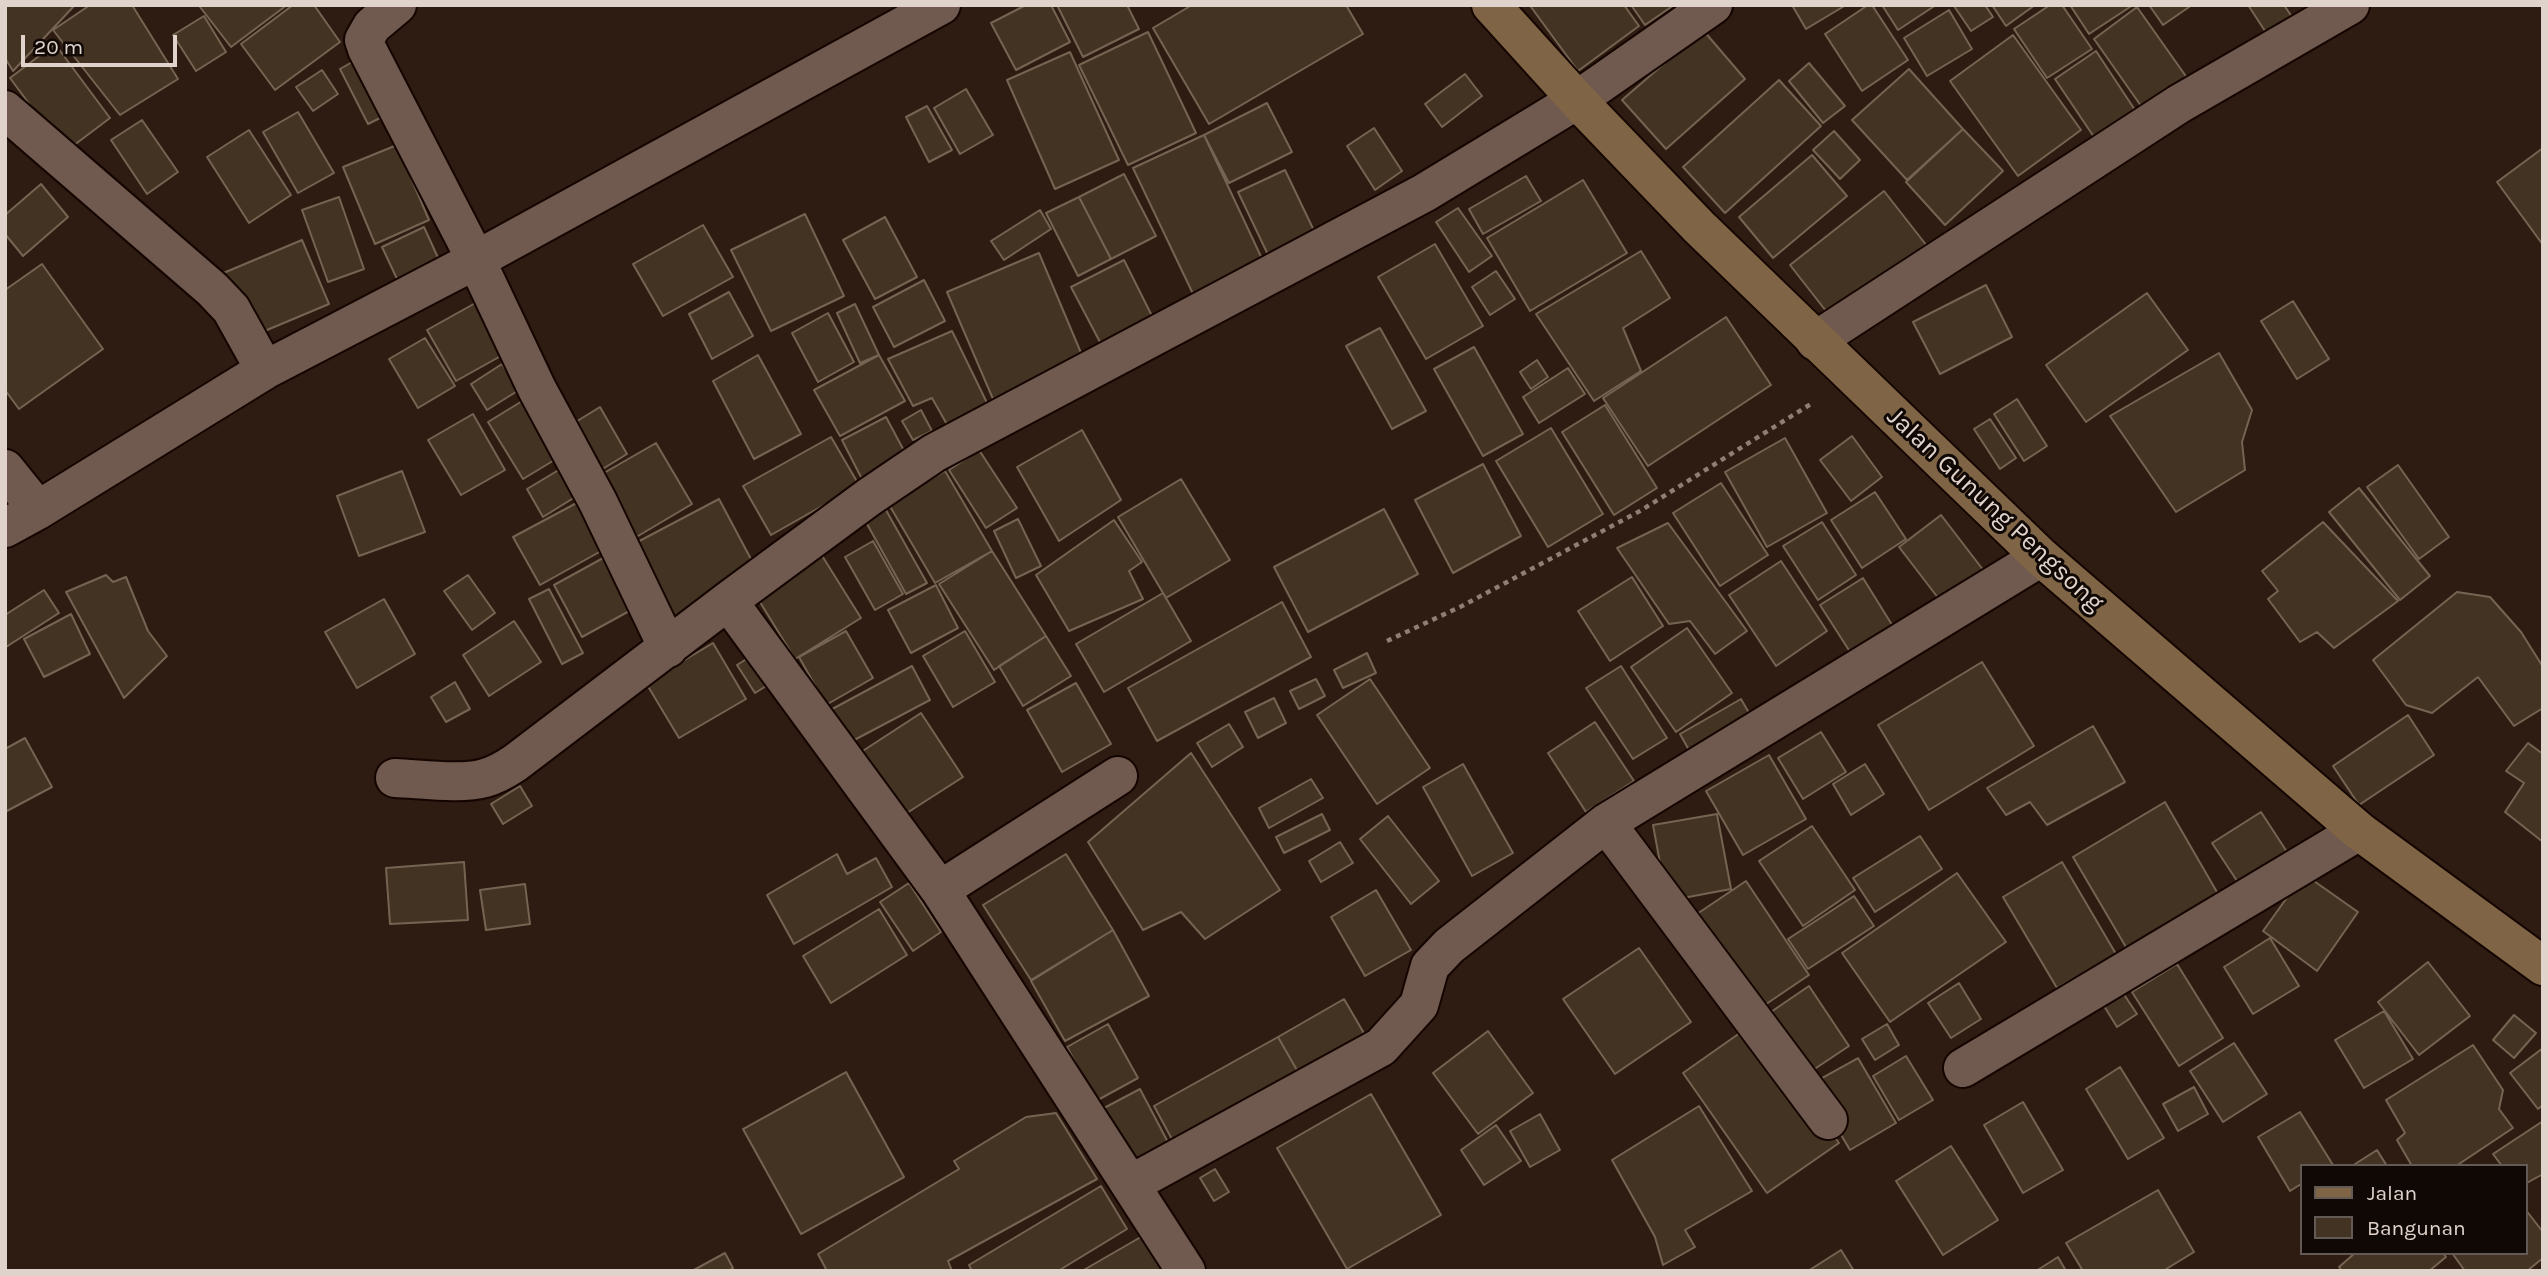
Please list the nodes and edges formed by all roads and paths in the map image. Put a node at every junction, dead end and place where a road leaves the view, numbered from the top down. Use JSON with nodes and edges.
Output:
{"nodes":[{"id":1,"x":397,"y":5,"type":"edge"},
{"id":2,"x":941,"y":5,"type":"edge"},
{"id":3,"x":1491,"y":5,"type":"edge"},
{"id":4,"x":1713,"y":5,"type":"edge"},
{"id":5,"x":2350,"y":5,"type":"edge"},
{"id":6,"x":1577,"y":100,"type":"junction"},
{"id":7,"x":5,"y":110,"type":"edge"},
{"id":8,"x":476,"y":260,"type":"junction"},
{"id":9,"x":1815,"y":341,"type":"junction"},
{"id":10,"x":265,"y":370,"type":"junction"},
{"id":11,"x":1853,"y":377,"type":"junction"},
{"id":12,"x":5,"y":469,"type":"edge"},
{"id":13,"x":38,"y":510,"type":"junction"},
{"id":14,"x":5,"y":528,"type":"edge"},
{"id":15,"x":2041,"y":557,"type":"junction"},
{"id":16,"x":728,"y":601,"type":"junction"},
{"id":17,"x":1387,"y":641,"type":"dead end"},
{"id":18,"x":668,"y":648,"type":"junction"},
{"id":19,"x":1118,"y":776,"type":"dead end"},
{"id":20,"x":395,"y":778,"type":"dead end"},
{"id":21,"x":1606,"y":822,"type":"junction"},
{"id":22,"x":2359,"y":831,"type":"junction"},
{"id":23,"x":940,"y":890,"type":"junction"},
{"id":24,"x":2543,"y":966,"type":"edge"},
{"id":25,"x":1963,"y":1068,"type":"dead end"},
{"id":26,"x":1828,"y":1120,"type":"dead end"},
{"id":27,"x":1131,"y":1184,"type":"junction"},
{"id":28,"x":1186,"y":1271,"type":"edge"}],
"edges":[{"from":1,"to":8,"type":"street"},
{"from":2,"to":8,"type":"street"},
{"from":3,"to":6,"type":"street","name":"Jalan Gunung Pengsong"},
{"from":4,"to":6,"type":"street"},
{"from":5,"to":9,"type":"street"},
{"from":6,"to":9,"type":"street","name":"Jalan Gunung Pengsong"},
{"from":6,"to":16,"type":"street"},
{"from":7,"to":10,"type":"street"},
{"from":8,"to":10,"type":"street"},
{"from":8,"to":18,"type":"street"},
{"from":9,"to":11,"type":"street","name":"Jalan Gunung Pengsong"},
{"from":10,"to":13,"type":"street"},
{"from":11,"to":15,"type":"street","name":"Jalan Gunung Pengsong"},
{"from":11,"to":17,"type":"path"},
{"from":12,"to":13,"type":"street"},
{"from":13,"to":14,"type":"street"},
{"from":15,"to":21,"type":"street"},
{"from":15,"to":22,"type":"street","name":"Jalan Gunung Pengsong"},
{"from":16,"to":18,"type":"street"},
{"from":16,"to":23,"type":"street"},
{"from":18,"to":20,"type":"street"},
{"from":19,"to":23,"type":"street"},
{"from":21,"to":26,"type":"street"},
{"from":21,"to":27,"type":"street"},
{"from":22,"to":24,"type":"street","name":"Jalan Gunung Pengsong"},
{"from":22,"to":25,"type":"street"},
{"from":23,"to":27,"type":"street"},
{"from":27,"to":28,"type":"street"}]}
